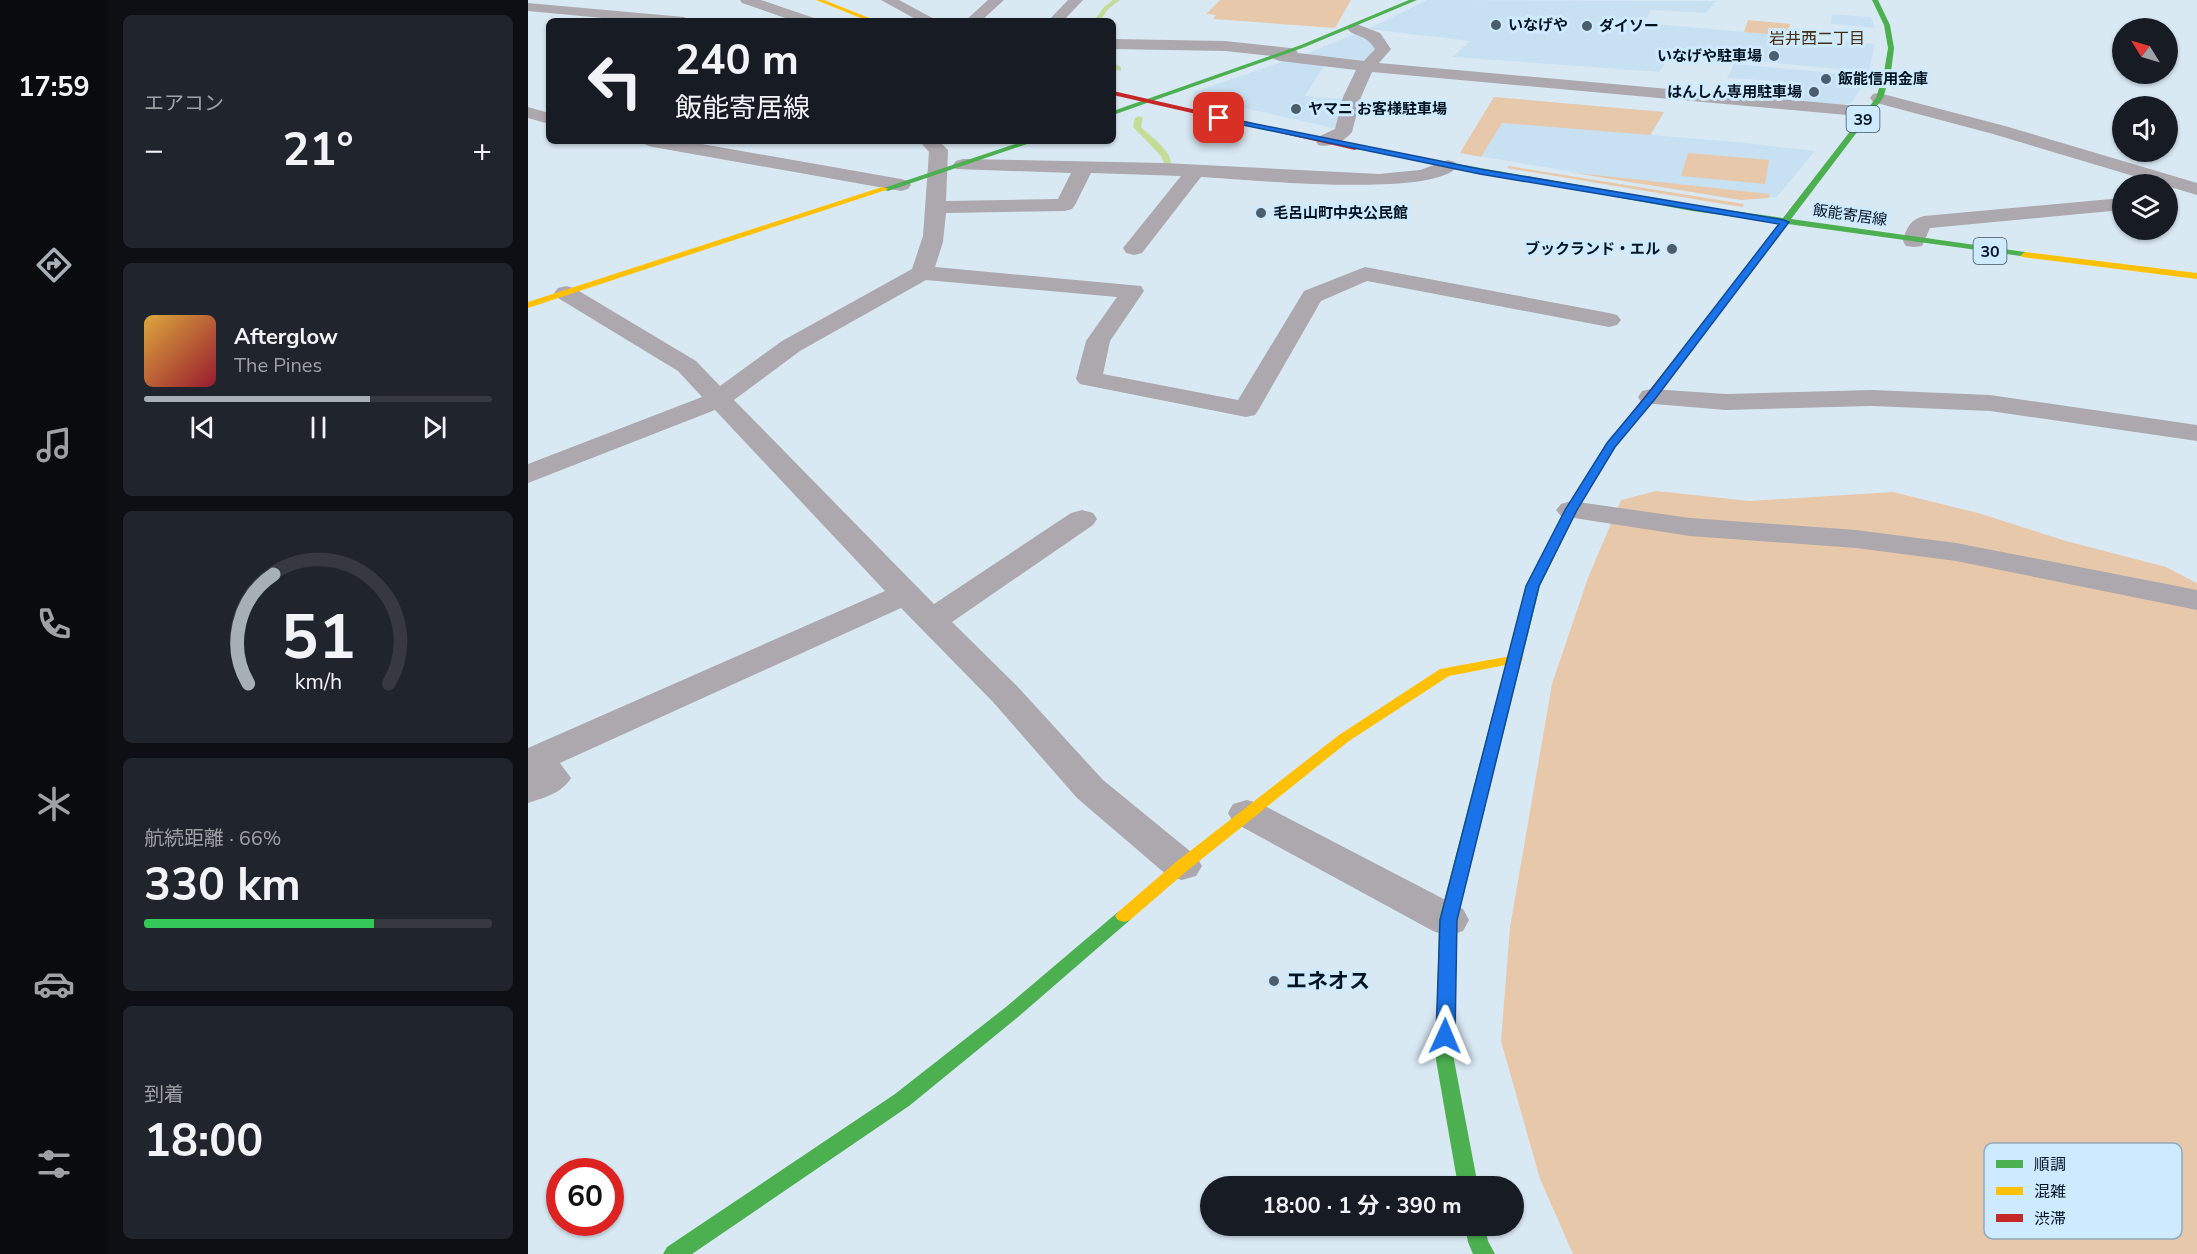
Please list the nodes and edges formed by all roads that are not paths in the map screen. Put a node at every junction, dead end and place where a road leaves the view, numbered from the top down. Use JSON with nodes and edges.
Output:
{"nodes":[{"id":1,"x":747,"y":0,"type":"edge"},
{"id":2,"x":819,"y":0,"type":"edge"},
{"id":3,"x":888,"y":0,"type":"edge"},
{"id":4,"x":997,"y":0,"type":"edge"},
{"id":5,"x":1076,"y":0,"type":"edge"},
{"id":6,"x":1414,"y":0,"type":"edge"},
{"id":7,"x":1875,"y":0,"type":"edge"},
{"id":8,"x":528,"y":7,"type":"edge"},
{"id":9,"x":791,"y":15,"type":"junction"},
{"id":10,"x":651,"y":18,"type":"edge"},
{"id":11,"x":778,"y":18,"type":"edge"},
{"id":12,"x":800,"y":18,"type":"edge"},
{"id":13,"x":866,"y":18,"type":"edge"},
{"id":14,"x":925,"y":18,"type":"edge"},
{"id":15,"x":976,"y":18,"type":"edge"},
{"id":16,"x":1058,"y":18,"type":"edge"},
{"id":17,"x":1354,"y":28,"type":"junction"},
{"id":18,"x":1116,"y":45,"type":"edge"},
{"id":19,"x":1285,"y":55,"type":"junction"},
{"id":20,"x":1367,"y":67,"type":"junction"},
{"id":21,"x":1116,"y":94,"type":"edge"},
{"id":22,"x":1147,"y":101,"type":"junction"},
{"id":23,"x":1874,"y":105,"type":"junction"},
{"id":24,"x":1116,"y":112,"type":"edge"},
{"id":25,"x":1325,"y":141,"type":"junction"},
{"id":26,"x":670,"y":144,"type":"edge"},
{"id":27,"x":932,"y":144,"type":"edge"},
{"id":28,"x":1023,"y":144,"type":"edge"},
{"id":29,"x":963,"y":165,"type":"junction"},
{"id":30,"x":1448,"y":166,"type":"junction"},
{"id":31,"x":1083,"y":168,"type":"junction"},
{"id":32,"x":1195,"y":171,"type":"junction"},
{"id":33,"x":935,"y":173,"type":"junction"},
{"id":34,"x":901,"y":185,"type":"junction"},
{"id":35,"x":2197,"y":189,"type":"edge"},
{"id":36,"x":2197,"y":198,"type":"edge"},
{"id":37,"x":2178,"y":199,"type":"edge"},
{"id":38,"x":2112,"y":205,"type":"edge"},
{"id":39,"x":936,"y":207,"type":"junction"},
{"id":40,"x":1784,"y":222,"type":"junction"},
{"id":41,"x":1914,"y":241,"type":"junction"},
{"id":42,"x":1134,"y":248,"type":"dead end"},
{"id":43,"x":922,"y":273,"type":"junction"},
{"id":44,"x":2197,"y":276,"type":"edge"},
{"id":45,"x":566,"y":293,"type":"junction"},
{"id":46,"x":528,"y":305,"type":"edge"},
{"id":47,"x":1609,"y":320,"type":"dead end"},
{"id":48,"x":1651,"y":397,"type":"junction"},
{"id":49,"x":717,"y":399,"type":"junction"},
{"id":50,"x":2197,"y":433,"type":"edge"},
{"id":51,"x":528,"y":474,"type":"edge"},
{"id":52,"x":1571,"y":510,"type":"junction"},
{"id":53,"x":1082,"y":519,"type":"dead end"},
{"id":54,"x":905,"y":594,"type":"junction"},
{"id":55,"x":2197,"y":600,"type":"edge"},
{"id":56,"x":931,"y":621,"type":"junction"},
{"id":57,"x":1516,"y":659,"type":"junction"},
{"id":58,"x":531,"y":767,"type":"edge"},
{"id":59,"x":1247,"y":813,"type":"junction"},
{"id":60,"x":1182,"y":866,"type":"junction"},
{"id":61,"x":1448,"y":920,"type":"junction"},
{"id":62,"x":1466,"y":1176,"type":"edge"},
{"id":63,"x":1477,"y":1236,"type":"edge"},
{"id":64,"x":674,"y":1254,"type":"edge"},
{"id":65,"x":1484,"y":1254,"type":"edge"}],
"edges":[{"from":1,"to":9,"type":"street"},
{"from":2,"to":13,"type":"main road"},
{"from":3,"to":14,"type":"street"},
{"from":4,"to":15,"type":"street"},
{"from":5,"to":16,"type":"street"},
{"from":6,"to":17,"type":"main road"},
{"from":7,"to":23,"type":"main road","number":"39"},
{"from":8,"to":10,"type":"street"},
{"from":9,"to":11,"type":"street"},
{"from":9,"to":12,"type":"street"},
{"from":17,"to":19,"type":"main road"},
{"from":17,"to":20,"type":"street"},
{"from":18,"to":19,"type":"street"},
{"from":19,"to":20,"type":"street"},
{"from":19,"to":22,"type":"main road"},
{"from":20,"to":23,"type":"street"},
{"from":20,"to":25,"type":"street"},
{"from":21,"to":22,"type":"main road","name":"飯能寄居線","number":"30"},
{"from":22,"to":24,"type":"main road"},
{"from":22,"to":25,"type":"main road","name":"飯能寄居線","number":"30"},
{"from":23,"to":35,"type":"street"},
{"from":23,"to":40,"type":"main road","number":"39"},
{"from":25,"to":30,"type":"main road","name":"飯能寄居線","number":"30"},
{"from":26,"to":34,"type":"street"},
{"from":27,"to":33,"type":"street"},
{"from":28,"to":29,"type":"main road"},
{"from":29,"to":31,"type":"street"},
{"from":29,"to":33,"type":"main road"},
{"from":30,"to":32,"type":"street"},
{"from":30,"to":40,"type":"main road","name":"飯能寄居線","number":"30"},
{"from":31,"to":32,"type":"street"},
{"from":31,"to":39,"type":"street"},
{"from":32,"to":42,"type":"street"},
{"from":33,"to":34,"type":"main road"},
{"from":33,"to":39,"type":"street"},
{"from":34,"to":45,"type":"main road"},
{"from":36,"to":37,"type":"street"},
{"from":38,"to":41,"type":"street"},
{"from":39,"to":43,"type":"street"},
{"from":40,"to":41,"type":"main road","name":"飯能寄居線","number":"30"},
{"from":40,"to":48,"type":"main road","number":"39"},
{"from":41,"to":44,"type":"main road","name":"飯能寄居線","number":"30"},
{"from":43,"to":47,"type":"street"},
{"from":43,"to":49,"type":"street"},
{"from":45,"to":46,"type":"main road"},
{"from":45,"to":49,"type":"street"},
{"from":48,"to":50,"type":"street"},
{"from":48,"to":52,"type":"main road","number":"39"},
{"from":49,"to":51,"type":"street"},
{"from":49,"to":54,"type":"street"},
{"from":52,"to":55,"type":"street"},
{"from":52,"to":57,"type":"main road","number":"39"},
{"from":53,"to":56,"type":"street"},
{"from":54,"to":56,"type":"street"},
{"from":54,"to":58,"type":"street"},
{"from":56,"to":60,"type":"street"},
{"from":57,"to":59,"type":"main road"},
{"from":57,"to":61,"type":"main road","number":"39"},
{"from":59,"to":60,"type":"main road"},
{"from":59,"to":61,"type":"street"},
{"from":60,"to":64,"type":"main road"},
{"from":61,"to":62,"type":"main road","number":"39"},
{"from":63,"to":65,"type":"main road"}]}
